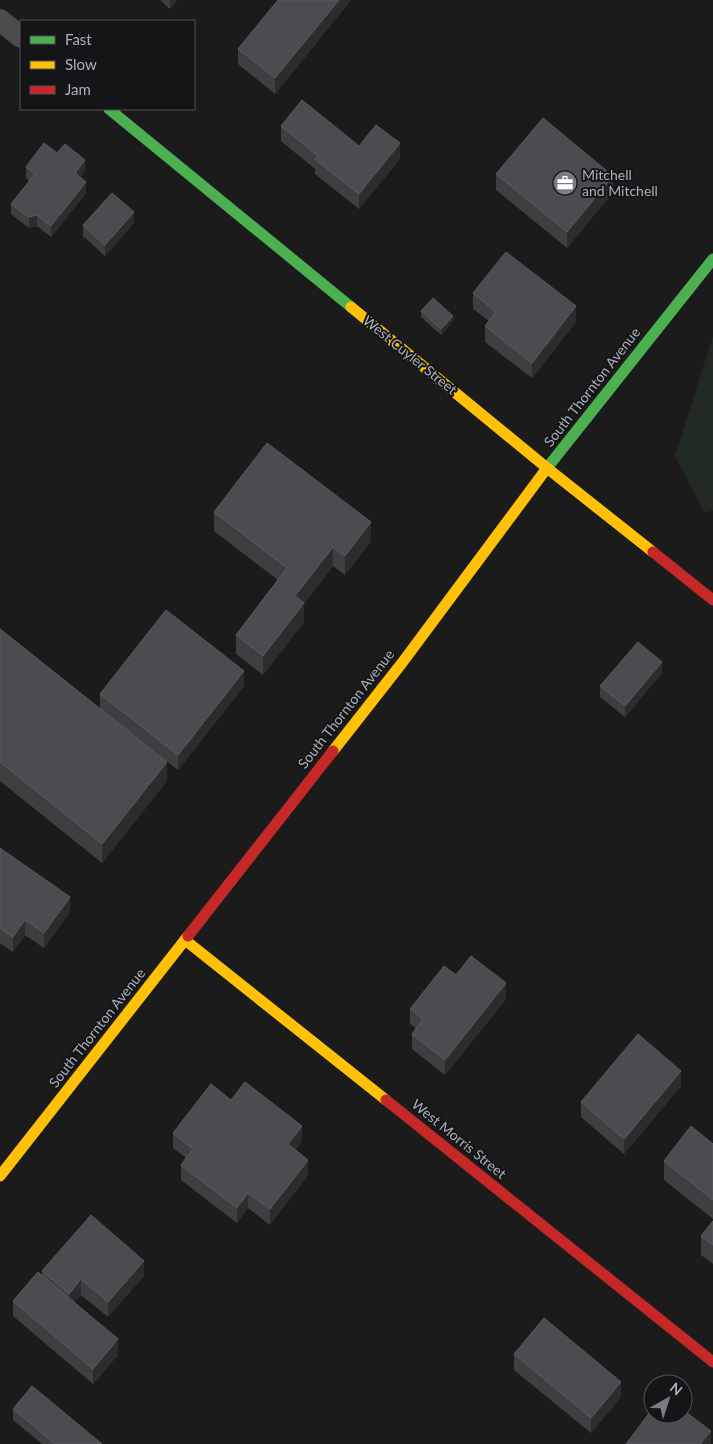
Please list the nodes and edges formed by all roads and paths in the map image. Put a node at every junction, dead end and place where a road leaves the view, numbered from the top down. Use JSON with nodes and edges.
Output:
{"nodes":[{"id":1,"x":0,"y":20,"type":"edge"},
{"id":2,"x":20,"y":36,"type":"edge"},
{"id":3,"x":110,"y":110,"type":"edge"},
{"id":4,"x":713,"y":259,"type":"edge"},
{"id":5,"x":548,"y":468,"type":"junction"},
{"id":6,"x":713,"y":600,"type":"edge"},
{"id":7,"x":186,"y":940,"type":"junction"},
{"id":8,"x":0,"y":1176,"type":"edge"},
{"id":9,"x":713,"y":1362,"type":"edge"}],
"edges":[{"from":1,"to":2,"type":"street"},
{"from":3,"to":5,"type":"main road","name":"West Cuyler Street"},
{"from":4,"to":5,"type":"main road","name":"South Thornton Avenue"},
{"from":5,"to":6,"type":"main road","name":"West Cuyler Street"},
{"from":5,"to":7,"type":"main road","name":"South Thornton Avenue"},
{"from":7,"to":8,"type":"main road","name":"South Thornton Avenue"},
{"from":7,"to":9,"type":"main road","name":"West Morris Street"}]}
